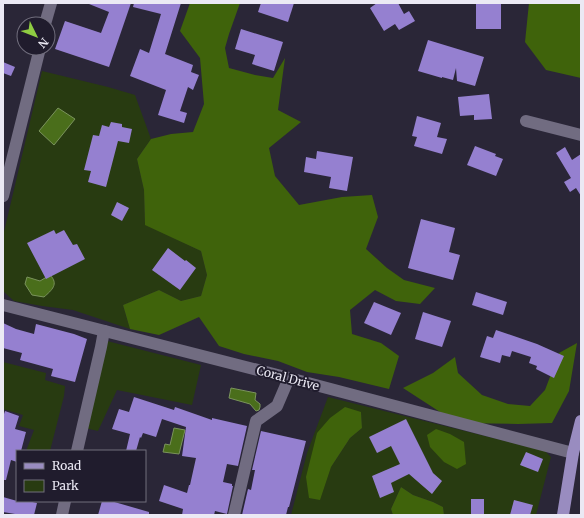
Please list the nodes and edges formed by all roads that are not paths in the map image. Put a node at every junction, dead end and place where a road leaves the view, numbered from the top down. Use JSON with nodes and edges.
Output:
{"nodes":[{"id":1,"x":51,"y":3,"type":"edge"},
{"id":2,"x":47,"y":16,"type":"edge"},
{"id":3,"x":38,"y":56,"type":"edge"},
{"id":4,"x":526,"y":122,"type":"dead end"},
{"id":5,"x":581,"y":135,"type":"edge"},
{"id":6,"x":3,"y":196,"type":"edge"},
{"id":7,"x":3,"y":305,"type":"edge"},
{"id":8,"x":104,"y":331,"type":"junction"},
{"id":9,"x":289,"y":378,"type":"junction"},
{"id":10,"x":581,"y":421,"type":"edge"},
{"id":11,"x":77,"y":450,"type":"edge"},
{"id":12,"x":573,"y":453,"type":"junction"},
{"id":13,"x":65,"y":502,"type":"edge"},
{"id":14,"x":62,"y":515,"type":"edge"},
{"id":15,"x":234,"y":515,"type":"edge"},
{"id":16,"x":563,"y":515,"type":"edge"}],
"edges":[{"from":1,"to":2,"type":"street"},
{"from":3,"to":6,"type":"street"},
{"from":4,"to":5,"type":"street"},
{"from":7,"to":8,"type":"street","name":"Coral Drive"},
{"from":8,"to":9,"type":"street","name":"Coral Drive"},
{"from":8,"to":11,"type":"street"},
{"from":9,"to":12,"type":"street","name":"Coral Drive"},
{"from":9,"to":15,"type":"street"},
{"from":10,"to":12,"type":"main road"},
{"from":12,"to":16,"type":"main road"},
{"from":13,"to":14,"type":"street"}]}
